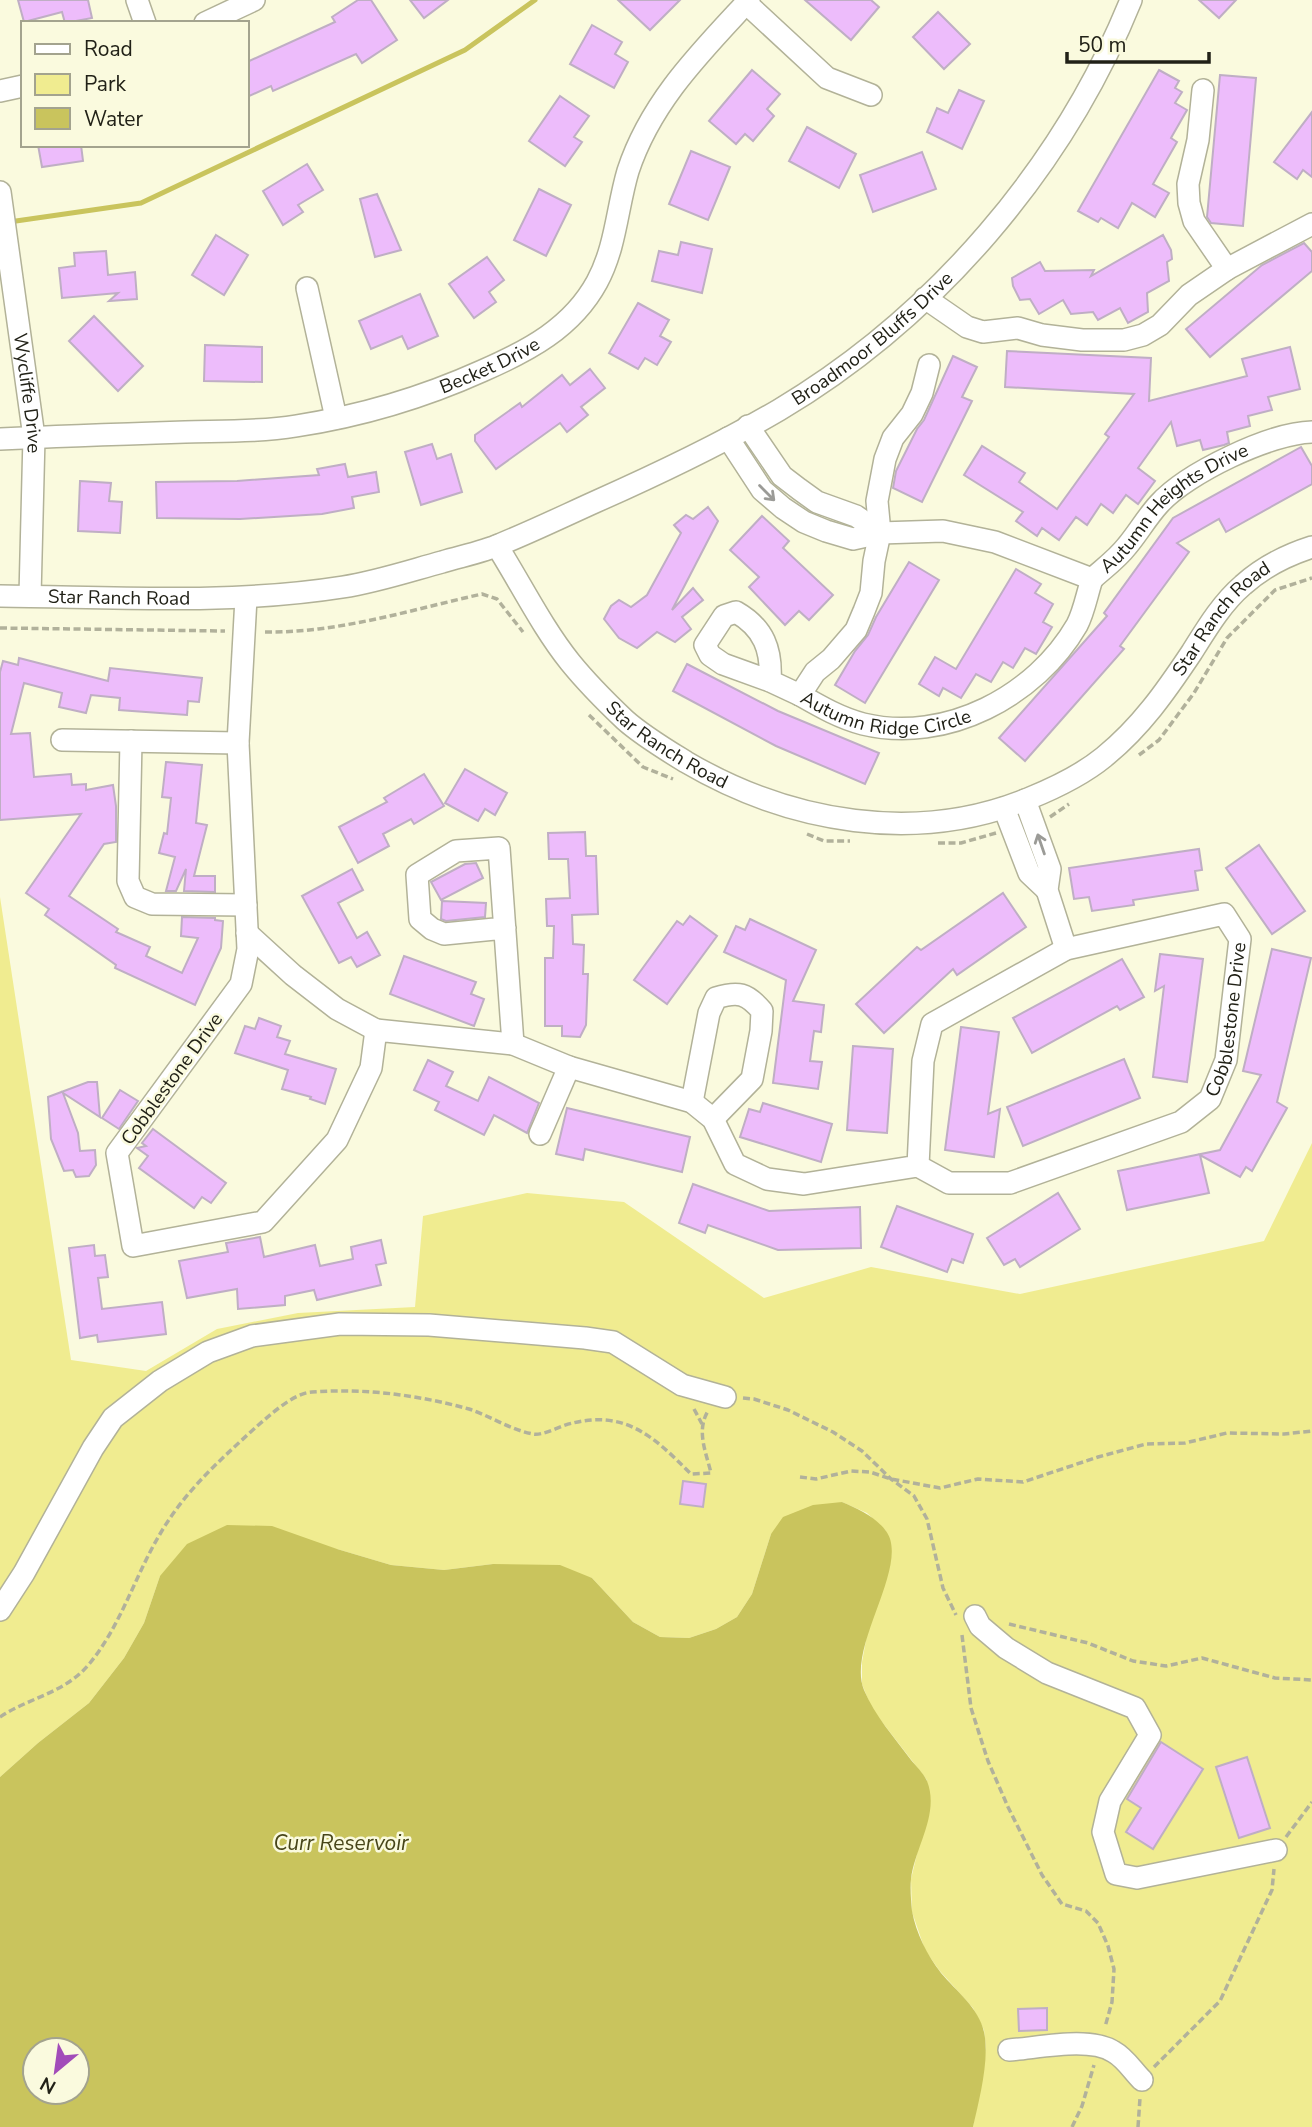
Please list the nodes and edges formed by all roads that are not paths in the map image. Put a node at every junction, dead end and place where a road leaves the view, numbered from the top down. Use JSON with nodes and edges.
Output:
{"nodes":[{"id":1,"x":137,"y":0,"type":"edge"},
{"id":2,"x":254,"y":0,"type":"edge"},
{"id":3,"x":1131,"y":0,"type":"edge"},
{"id":4,"x":748,"y":2,"type":"edge"},
{"id":5,"x":144,"y":21,"type":"edge"},
{"id":6,"x":209,"y":21,"type":"edge"},
{"id":7,"x":21,"y":86,"type":"edge"},
{"id":8,"x":1203,"y":90,"type":"dead end"},
{"id":9,"x":0,"y":91,"type":"edge"},
{"id":10,"x":871,"y":95,"type":"dead end"},
{"id":11,"x":0,"y":194,"type":"edge"},
{"id":12,"x":1312,"y":224,"type":"edge"},
{"id":13,"x":1227,"y":269,"type":"junction"},
{"id":14,"x":307,"y":288,"type":"dead end"},
{"id":15,"x":7,"y":296,"type":"edge"},
{"id":16,"x":925,"y":298,"type":"junction"},
{"id":17,"x":929,"y":365,"type":"dead end"},
{"id":18,"x":336,"y":418,"type":"junction"},
{"id":19,"x":748,"y":426,"type":"junction"},
{"id":20,"x":1312,"y":432,"type":"edge"},
{"id":21,"x":34,"y":437,"type":"junction"},
{"id":22,"x":729,"y":438,"type":"junction"},
{"id":23,"x":0,"y":439,"type":"edge"},
{"id":24,"x":880,"y":533,"type":"junction"},
{"id":25,"x":498,"y":546,"type":"junction"},
{"id":26,"x":1312,"y":547,"type":"edge"},
{"id":27,"x":1092,"y":579,"type":"junction"},
{"id":28,"x":0,"y":596,"type":"edge"},
{"id":29,"x":30,"y":596,"type":"junction"},
{"id":30,"x":246,"y":597,"type":"junction"},
{"id":31,"x":770,"y":681,"type":"dead end"},
{"id":32,"x":800,"y":695,"type":"junction"},
{"id":33,"x":62,"y":740,"type":"dead end"},
{"id":34,"x":131,"y":741,"type":"junction"},
{"id":35,"x":237,"y":743,"type":"junction"},
{"id":36,"x":1025,"y":800,"type":"junction"},
{"id":37,"x":1004,"y":808,"type":"junction"},
{"id":38,"x":1047,"y":890,"type":"junction"},
{"id":39,"x":246,"y":905,"type":"junction"},
{"id":40,"x":505,"y":928,"type":"junction"},
{"id":41,"x":247,"y":933,"type":"junction"},
{"id":42,"x":1066,"y":949,"type":"junction"},
{"id":43,"x":376,"y":1030,"type":"junction"},
{"id":44,"x":513,"y":1044,"type":"junction"},
{"id":45,"x":569,"y":1067,"type":"junction"},
{"id":46,"x":692,"y":1102,"type":"junction"},
{"id":47,"x":713,"y":1119,"type":"junction"},
{"id":48,"x":540,"y":1134,"type":"dead end"},
{"id":49,"x":918,"y":1166,"type":"junction"},
{"id":50,"x":725,"y":1397,"type":"road end"},
{"id":51,"x":0,"y":1610,"type":"edge"},
{"id":52,"x":965,"y":1613,"type":"road end"},
{"id":53,"x":1276,"y":1850,"type":"road end"},
{"id":54,"x":1009,"y":2050,"type":"dead end"},
{"id":55,"x":1142,"y":2080,"type":"road end"}],
"edges":[{"from":1,"to":5,"type":"street"},
{"from":2,"to":6,"type":"street"},
{"from":3,"to":16,"type":"street","name":"Broadmoor Bluffs Drive"},
{"from":4,"to":10,"type":"street"},
{"from":4,"to":18,"type":"street","name":"Becket Drive"},
{"from":7,"to":9,"type":"street"},
{"from":8,"to":13,"type":"street"},
{"from":11,"to":15,"type":"street","name":"Wycliffe Drive"},
{"from":12,"to":13,"type":"street"},
{"from":13,"to":16,"type":"street"},
{"from":14,"to":18,"type":"street"},
{"from":15,"to":21,"type":"street","name":"Wycliffe Drive"},
{"from":16,"to":19,"type":"street","name":"Broadmoor Bluffs Drive"},
{"from":17,"to":24,"type":"street","name":"Autumn Ridge Circle"},
{"from":18,"to":21,"type":"street","name":"Becket Drive"},
{"from":19,"to":22,"type":"street","name":"Broadmoor Bluffs Drive"},
{"from":19,"to":24,"type":"street"},
{"from":20,"to":27,"type":"street","name":"Autumn Heights Drive"},
{"from":21,"to":23,"type":"street","name":"Becket Drive"},
{"from":21,"to":29,"type":"street","name":"Wycliffe Drive"},
{"from":22,"to":24,"type":"street","name":"Autumn Heights Drive","one_way":true},
{"from":22,"to":25,"type":"street","name":"Broadmoor Bluffs Drive"},
{"from":24,"to":27,"type":"street","name":"Autumn Heights Drive"},
{"from":24,"to":32,"type":"street","name":"Autumn Ridge Circle"},
{"from":25,"to":30,"type":"street","name":"Star Ranch Road"},
{"from":25,"to":37,"type":"street","name":"Star Ranch Road"},
{"from":26,"to":36,"type":"street","name":"Star Ranch Road"},
{"from":27,"to":32,"type":"street","name":"Autumn Ridge Circle"},
{"from":28,"to":29,"type":"street","name":"Star Ranch Road"},
{"from":29,"to":30,"type":"street","name":"Star Ranch Road"},
{"from":30,"to":35,"type":"street","name":"Cobblestone Drive"},
{"from":31,"to":32,"type":"street"},
{"from":33,"to":34,"type":"street"},
{"from":34,"to":35,"type":"street"},
{"from":34,"to":39,"type":"street"},
{"from":35,"to":39,"type":"street","name":"Cobblestone Drive"},
{"from":36,"to":37,"type":"street","name":"Star Ranch Road"},
{"from":38,"to":36,"type":"street","one_way":true},
{"from":37,"to":38,"type":"street"},
{"from":38,"to":42,"type":"street"},
{"from":39,"to":41,"type":"street","name":"Cobblestone Drive"},
{"from":40,"to":40,"type":"street"},
{"from":40,"to":44,"type":"street"},
{"from":41,"to":43,"type":"street"},
{"from":41,"to":43,"type":"street","name":"Cobblestone Drive"},
{"from":42,"to":49,"type":"street","name":"Cobblestone Drive"},
{"from":42,"to":49,"type":"street","name":"Cobblestone Drive"},
{"from":43,"to":44,"type":"street"},
{"from":44,"to":45,"type":"street"},
{"from":45,"to":46,"type":"street"},
{"from":45,"to":48,"type":"street"},
{"from":46,"to":47,"type":"street"},
{"from":46,"to":47,"type":"street"},
{"from":47,"to":49,"type":"street"},
{"from":50,"to":51,"type":"street"},
{"from":52,"to":53,"type":"street"},
{"from":54,"to":55,"type":"street"}]}
